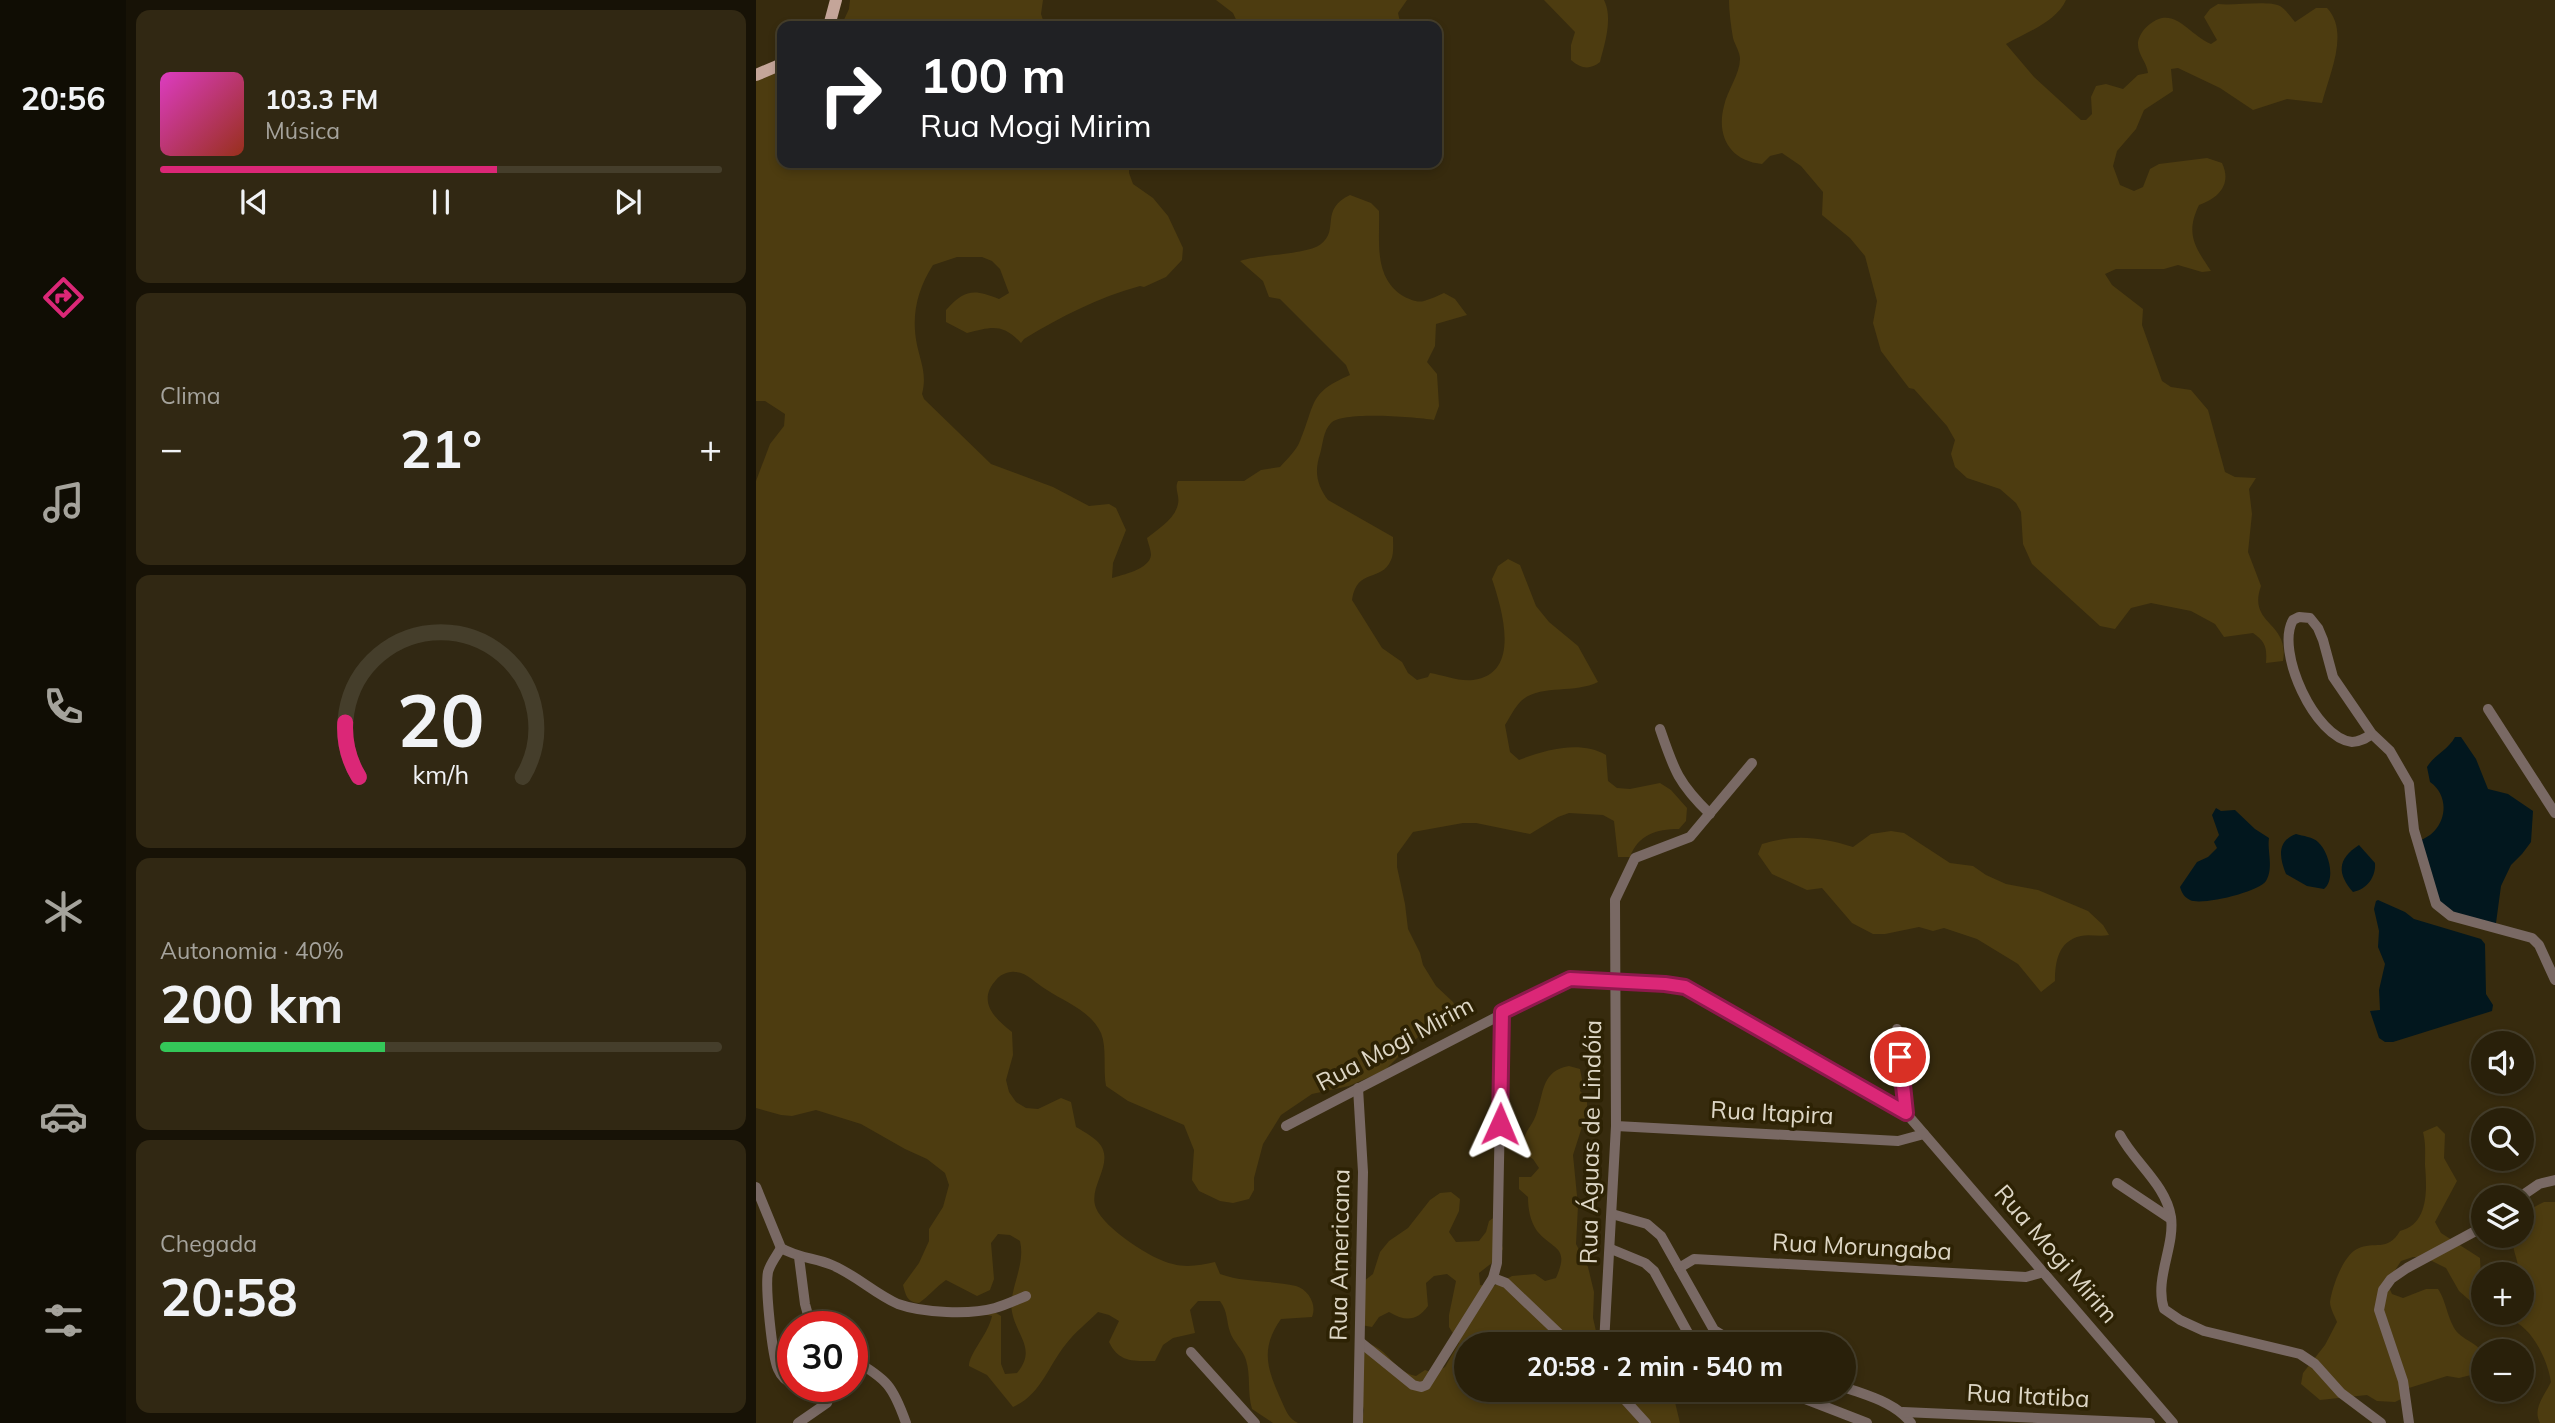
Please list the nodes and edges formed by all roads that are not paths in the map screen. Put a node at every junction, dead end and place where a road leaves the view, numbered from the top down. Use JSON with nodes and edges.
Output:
{"nodes":[{"id":1,"x":836,"y":0,"type":"edge"},
{"id":2,"x":830,"y":21,"type":"edge"},
{"id":3,"x":777,"y":66,"type":"edge"},
{"id":4,"x":756,"y":75,"type":"edge"},
{"id":5,"x":2488,"y":709,"type":"dead end"},
{"id":6,"x":1660,"y":729,"type":"dead end"},
{"id":7,"x":2372,"y":734,"type":"junction"},
{"id":8,"x":1752,"y":763,"type":"dead end"},
{"id":9,"x":2555,"y":813,"type":"edge"},
{"id":10,"x":1710,"y":814,"type":"junction"},
{"id":11,"x":2552,"y":960,"type":"edge"},
{"id":12,"x":2555,"y":980,"type":"edge"},
{"id":13,"x":1615,"y":981,"type":"junction"},
{"id":14,"x":1502,"y":1012,"type":"junction"},
{"id":15,"x":1897,"y":1029,"type":"dead end"},
{"id":16,"x":1358,"y":1088,"type":"junction"},
{"id":17,"x":1906,"y":1113,"type":"junction"},
{"id":18,"x":1286,"y":1126,"type":"dead end"},
{"id":19,"x":1616,"y":1126,"type":"junction"},
{"id":20,"x":1924,"y":1134,"type":"junction"},
{"id":21,"x":2120,"y":1135,"type":"dead end"},
{"id":22,"x":2555,"y":1180,"type":"edge"},
{"id":23,"x":2117,"y":1183,"type":"dead end"},
{"id":24,"x":756,"y":1187,"type":"edge"},
{"id":25,"x":2534,"y":1188,"type":"edge"},
{"id":26,"x":1612,"y":1214,"type":"junction"},
{"id":27,"x":2171,"y":1219,"type":"junction"},
{"id":28,"x":2471,"y":1233,"type":"edge"},
{"id":29,"x":781,"y":1248,"type":"junction"},
{"id":30,"x":1611,"y":1249,"type":"junction"},
{"id":31,"x":799,"y":1257,"type":"junction"},
{"id":32,"x":1679,"y":1268,"type":"junction"},
{"id":33,"x":2044,"y":1272,"type":"junction"},
{"id":34,"x":1493,"y":1279,"type":"junction"},
{"id":35,"x":1026,"y":1296,"type":"dead end"},
{"id":36,"x":806,"y":1311,"type":"edge"},
{"id":37,"x":1557,"y":1332,"type":"edge"},
{"id":38,"x":1605,"y":1332,"type":"edge"},
{"id":39,"x":1687,"y":1332,"type":"edge"},
{"id":40,"x":1717,"y":1332,"type":"edge"},
{"id":41,"x":1360,"y":1342,"type":"junction"},
{"id":42,"x":1191,"y":1352,"type":"dead end"},
{"id":43,"x":777,"y":1366,"type":"edge"},
{"id":44,"x":868,"y":1369,"type":"edge"},
{"id":45,"x":1856,"y":1392,"type":"edge"},
{"id":46,"x":827,"y":1402,"type":"edge"},
{"id":47,"x":1627,"y":1402,"type":"edge"},
{"id":48,"x":1813,"y":1402,"type":"edge"},
{"id":49,"x":1903,"y":1412,"type":"junction"},
{"id":50,"x":2171,"y":1420,"type":"edge"},
{"id":51,"x":798,"y":1423,"type":"edge"},
{"id":52,"x":906,"y":1423,"type":"edge"},
{"id":53,"x":1255,"y":1423,"type":"edge"},
{"id":54,"x":1358,"y":1423,"type":"edge"},
{"id":55,"x":1646,"y":1423,"type":"edge"},
{"id":56,"x":1867,"y":1423,"type":"edge"},
{"id":57,"x":1911,"y":1423,"type":"edge"},
{"id":58,"x":2153,"y":1423,"type":"edge"},
{"id":59,"x":2381,"y":1423,"type":"edge"},
{"id":60,"x":2409,"y":1423,"type":"edge"}],
"edges":[{"from":1,"to":2,"type":"main road"},
{"from":3,"to":4,"type":"main road"},
{"from":5,"to":9,"type":"street"},
{"from":6,"to":10,"type":"street"},
{"from":7,"to":7,"type":"street"},
{"from":7,"to":11,"type":"street"},
{"from":8,"to":10,"type":"street"},
{"from":10,"to":13,"type":"street","name":"Rua Águas de Lindóia"},
{"from":11,"to":12,"type":"street"},
{"from":13,"to":14,"type":"street","name":"Rua Mogi Mirim"},
{"from":13,"to":17,"type":"street","name":"Rua Mogi Mirim"},
{"from":13,"to":19,"type":"street","name":"Rua Águas de Lindóia"},
{"from":14,"to":16,"type":"street","name":"Rua Mogi Mirim"},
{"from":14,"to":34,"type":"street"},
{"from":15,"to":17,"type":"street"},
{"from":16,"to":18,"type":"street","name":"Rua Mogi Mirim"},
{"from":16,"to":41,"type":"street","name":"Rua Americana"},
{"from":17,"to":20,"type":"street","name":"Rua Mogi Mirim"},
{"from":19,"to":20,"type":"street","name":"Rua Itapira"},
{"from":19,"to":26,"type":"street","name":"Rua Águas de Lindóia"},
{"from":20,"to":33,"type":"street","name":"Rua Mogi Mirim"},
{"from":21,"to":27,"type":"street"},
{"from":22,"to":25,"type":"street"},
{"from":23,"to":27,"type":"street"},
{"from":24,"to":29,"type":"street"},
{"from":26,"to":30,"type":"street","name":"Rua Águas de Lindóia"},
{"from":26,"to":32,"type":"street"},
{"from":27,"to":59,"type":"street"},
{"from":28,"to":60,"type":"street"},
{"from":29,"to":31,"type":"street"},
{"from":29,"to":43,"type":"street"},
{"from":30,"to":38,"type":"street","name":"Rua Águas de Lindóia"},
{"from":30,"to":39,"type":"street"},
{"from":31,"to":35,"type":"street"},
{"from":31,"to":36,"type":"street"},
{"from":32,"to":33,"type":"street","name":"Rua Morungaba"},
{"from":32,"to":40,"type":"street"},
{"from":33,"to":50,"type":"street","name":"Rua Mogi Mirim"},
{"from":34,"to":37,"type":"street"},
{"from":34,"to":41,"type":"street"},
{"from":41,"to":54,"type":"street","name":"Rua Americana"},
{"from":42,"to":53,"type":"street"},
{"from":44,"to":52,"type":"street"},
{"from":45,"to":49,"type":"street"},
{"from":46,"to":51,"type":"street"},
{"from":47,"to":55,"type":"street"},
{"from":48,"to":56,"type":"street"},
{"from":49,"to":57,"type":"street"},
{"from":49,"to":58,"type":"street","name":"Rua Itatiba"},
{"from":50,"to":58,"type":"street","name":"Rua Itatiba"}]}
